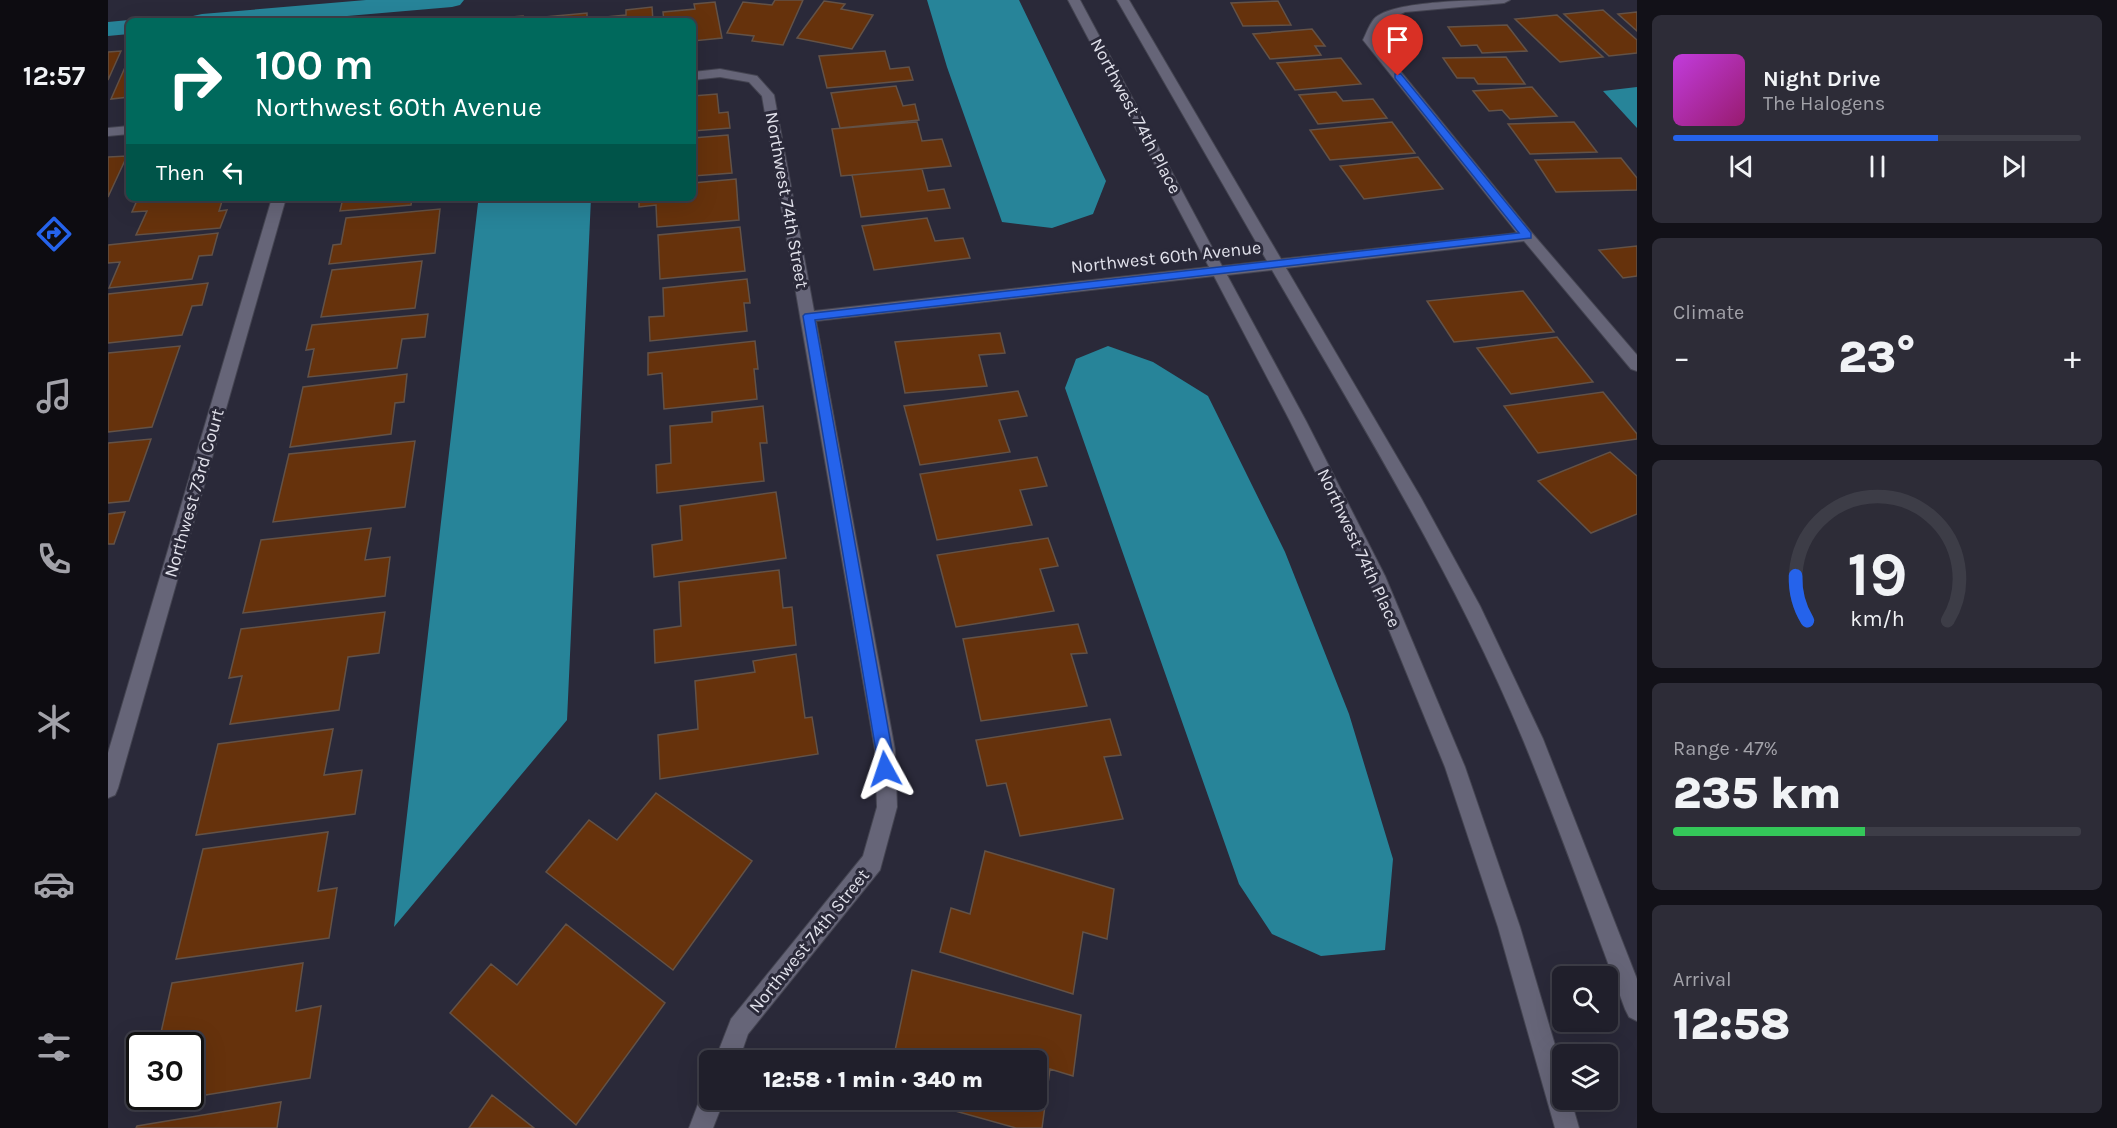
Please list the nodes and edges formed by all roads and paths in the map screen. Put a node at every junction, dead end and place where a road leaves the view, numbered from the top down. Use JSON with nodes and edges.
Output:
{"nodes":[{"id":1,"x":1074,"y":0,"type":"edge"},
{"id":2,"x":1123,"y":0,"type":"edge"},
{"id":3,"x":1504,"y":0,"type":"edge"},
{"id":4,"x":696,"y":76,"type":"edge"},
{"id":5,"x":126,"y":130,"type":"edge"},
{"id":6,"x":108,"y":132,"type":"edge"},
{"id":7,"x":278,"y":201,"type":"edge"},
{"id":8,"x":1527,"y":236,"type":"junction"},
{"id":9,"x":1276,"y":264,"type":"junction"},
{"id":10,"x":1218,"y":270,"type":"junction"},
{"id":11,"x":809,"y":316,"type":"junction"},
{"id":12,"x":1637,"y":365,"type":"edge"},
{"id":13,"x":108,"y":788,"type":"edge"},
{"id":14,"x":1637,"y":1009,"type":"edge"},
{"id":15,"x":731,"y":1050,"type":"edge"},
{"id":16,"x":708,"y":1110,"type":"edge"},
{"id":17,"x":701,"y":1128,"type":"edge"},
{"id":18,"x":1567,"y":1128,"type":"edge"}],
"edges":[{"from":1,"to":10,"type":"street","name":"Northwest 74th Place"},
{"from":2,"to":9,"type":"street"},
{"from":3,"to":8,"type":"street"},
{"from":4,"to":11,"type":"street","name":"Northwest 74th Street"},
{"from":5,"to":6,"type":"street"},
{"from":7,"to":13,"type":"street","name":"Northwest 73rd Court"},
{"from":8,"to":9,"type":"street","name":"Northwest 60th Avenue"},
{"from":8,"to":12,"type":"street"},
{"from":9,"to":10,"type":"street","name":"Northwest 60th Avenue"},
{"from":9,"to":14,"type":"street"},
{"from":10,"to":11,"type":"street","name":"Northwest 60th Avenue"},
{"from":10,"to":18,"type":"street","name":"Northwest 74th Place"},
{"from":11,"to":15,"type":"street","name":"Northwest 74th Street"},
{"from":16,"to":17,"type":"street"}]}
